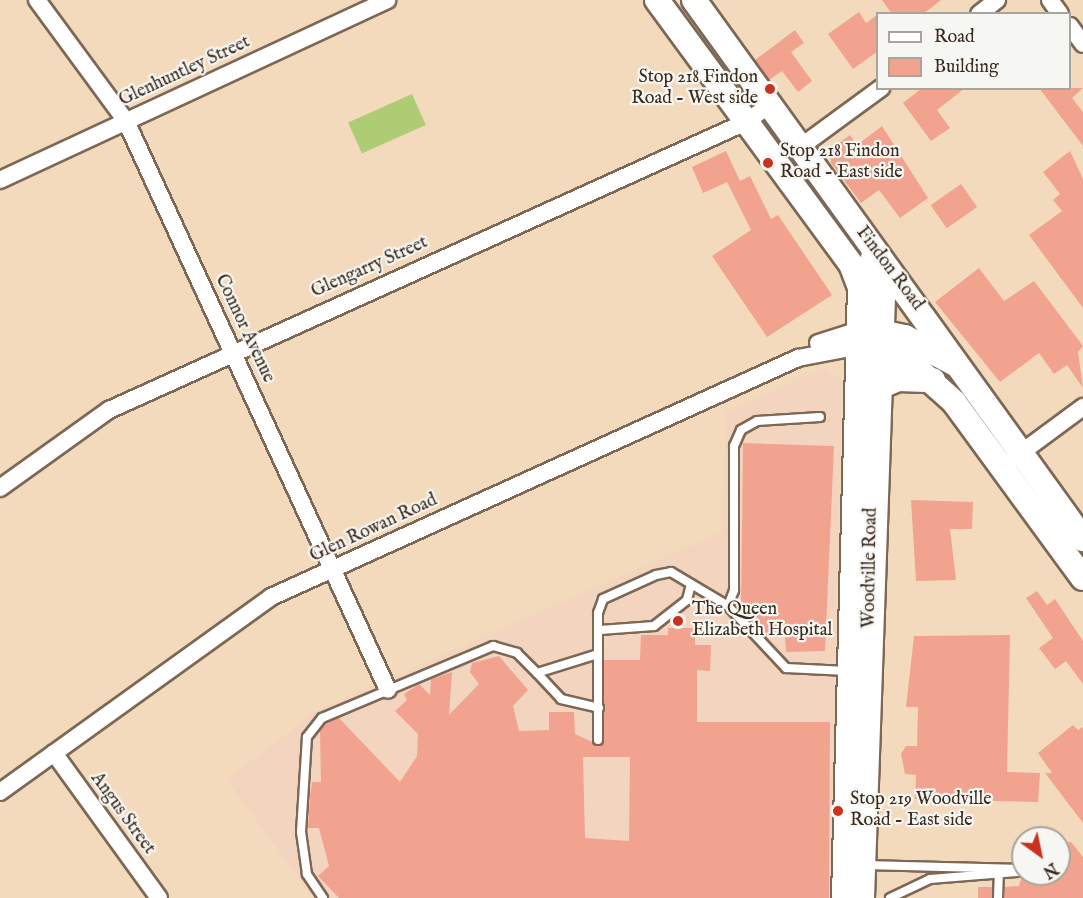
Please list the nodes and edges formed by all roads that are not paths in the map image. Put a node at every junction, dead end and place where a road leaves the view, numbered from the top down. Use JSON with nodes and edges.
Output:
{"nodes":[{"id":1,"x":37,"y":0,"type":"edge"},
{"id":2,"x":387,"y":0,"type":"edge"},
{"id":3,"x":657,"y":0,"type":"edge"},
{"id":4,"x":694,"y":0,"type":"edge"},
{"id":5,"x":997,"y":0,"type":"edge"},
{"id":6,"x":982,"y":12,"type":"edge"},
{"id":7,"x":1071,"y":27,"type":"edge"},
{"id":8,"x":1083,"y":44,"type":"edge"},
{"id":9,"x":877,"y":90,"type":"edge"},
{"id":10,"x":768,"y":106,"type":"junction"},
{"id":11,"x":126,"y":121,"type":"junction"},
{"id":12,"x":746,"y":122,"type":"junction"},
{"id":13,"x":799,"y":148,"type":"junction"},
{"id":14,"x":0,"y":180,"type":"edge"},
{"id":15,"x":868,"y":240,"type":"junction"},
{"id":16,"x":871,"y":339,"type":"junction"},
{"id":17,"x":233,"y":351,"type":"junction"},
{"id":18,"x":957,"y":365,"type":"junction"},
{"id":19,"x":933,"y":380,"type":"junction"},
{"id":20,"x":877,"y":388,"type":"junction"},
{"id":21,"x":1083,"y":406,"type":"edge"},
{"id":22,"x":819,"y":417,"type":"dead end"},
{"id":23,"x":1011,"y":460,"type":"junction"},
{"id":24,"x":0,"y":488,"type":"edge"},
{"id":25,"x":1083,"y":539,"type":"edge"},
{"id":26,"x":332,"y":570,"type":"junction"},
{"id":27,"x":1083,"y":578,"type":"edge"},
{"id":28,"x":691,"y":584,"type":"junction"},
{"id":29,"x":728,"y":606,"type":"junction"},
{"id":30,"x":600,"y":630,"type":"junction"},
{"id":31,"x":598,"y":654,"type":"junction"},
{"id":32,"x":859,"y":672,"type":"junction"},
{"id":33,"x":537,"y":673,"type":"junction"},
{"id":34,"x":388,"y":690,"type":"junction"},
{"id":35,"x":599,"y":708,"type":"junction"},
{"id":36,"x":598,"y":740,"type":"dead end"},
{"id":37,"x":54,"y":753,"type":"junction"},
{"id":38,"x":0,"y":792,"type":"edge"},
{"id":39,"x":864,"y":866,"type":"junction"},
{"id":40,"x":1011,"y":870,"type":"edge"},
{"id":41,"x":999,"y":871,"type":"junction"},
{"id":42,"x":159,"y":898,"type":"edge"},
{"id":43,"x":323,"y":898,"type":"edge"},
{"id":44,"x":844,"y":898,"type":"edge"},
{"id":45,"x":862,"y":898,"type":"edge"},
{"id":46,"x":890,"y":898,"type":"edge"},
{"id":47,"x":998,"y":898,"type":"edge"}],
"edges":[{"from":1,"to":11,"type":"street","name":"Connor Avenue"},
{"from":2,"to":11,"type":"street","name":"Glenhuntley Street"},
{"from":3,"to":12,"type":"main road","name":"Findon Road"},
{"from":4,"to":10,"type":"main road","name":"Findon Road"},
{"from":5,"to":6,"type":"street"},
{"from":7,"to":8,"type":"street"},
{"from":9,"to":13,"type":"street"},
{"from":10,"to":12,"type":"street","name":"Glengarry Street"},
{"from":10,"to":13,"type":"main road","name":"Findon Road"},
{"from":11,"to":14,"type":"street","name":"Glenhuntley Street"},
{"from":11,"to":17,"type":"street","name":"Connor Avenue"},
{"from":12,"to":16,"type":"main road","name":"Findon Road"},
{"from":12,"to":17,"type":"street","name":"Glengarry Street"},
{"from":13,"to":15,"type":"main road","name":"Findon Road"},
{"from":15,"to":16,"type":"main road","name":"Woodville Road"},
{"from":15,"to":18,"type":"main road","name":"Findon Road"},
{"from":16,"to":18,"type":"main road"},
{"from":16,"to":19,"type":"main road","name":"Findon Road"},
{"from":16,"to":20,"type":"main road","name":"Woodville Road"},
{"from":16,"to":26,"type":"street","name":"Glen Rowan Road"},
{"from":16,"to":32,"type":"main road","name":"Woodville Road"},
{"from":17,"to":24,"type":"street","name":"Glengarry Street"},
{"from":17,"to":26,"type":"street","name":"Connor Avenue"},
{"from":18,"to":23,"type":"main road","name":"Findon Road"},
{"from":19,"to":20,"type":"main road"},
{"from":19,"to":23,"type":"main road","name":"Findon Road"},
{"from":20,"to":32,"type":"main road","name":"Woodville Road"},
{"from":21,"to":23,"type":"street"},
{"from":22,"to":29,"type":"lane"},
{"from":23,"to":25,"type":"main road","name":"Findon Road"},
{"from":23,"to":27,"type":"main road","name":"Findon Road"},
{"from":26,"to":34,"type":"street","name":"Connor Avenue"},
{"from":26,"to":37,"type":"street","name":"Glen Rowan Road"},
{"from":28,"to":29,"type":"lane"},
{"from":28,"to":30,"type":"lane"},
{"from":28,"to":30,"type":"lane"},
{"from":29,"to":32,"type":"lane"},
{"from":30,"to":31,"type":"lane"},
{"from":31,"to":33,"type":"lane"},
{"from":31,"to":35,"type":"lane"},
{"from":32,"to":39,"type":"main road","name":"Woodville Road"},
{"from":32,"to":44,"type":"main road","name":"Woodville Road"},
{"from":33,"to":34,"type":"lane"},
{"from":33,"to":35,"type":"lane"},
{"from":34,"to":43,"type":"lane"},
{"from":35,"to":36,"type":"lane"},
{"from":37,"to":38,"type":"street","name":"Glen Rowan Road"},
{"from":37,"to":42,"type":"street","name":"Angus Street"},
{"from":39,"to":41,"type":"lane"},
{"from":39,"to":45,"type":"main road","name":"Woodville Road"},
{"from":40,"to":41,"type":"lane"},
{"from":41,"to":46,"type":"lane"},
{"from":41,"to":47,"type":"lane"}]}
